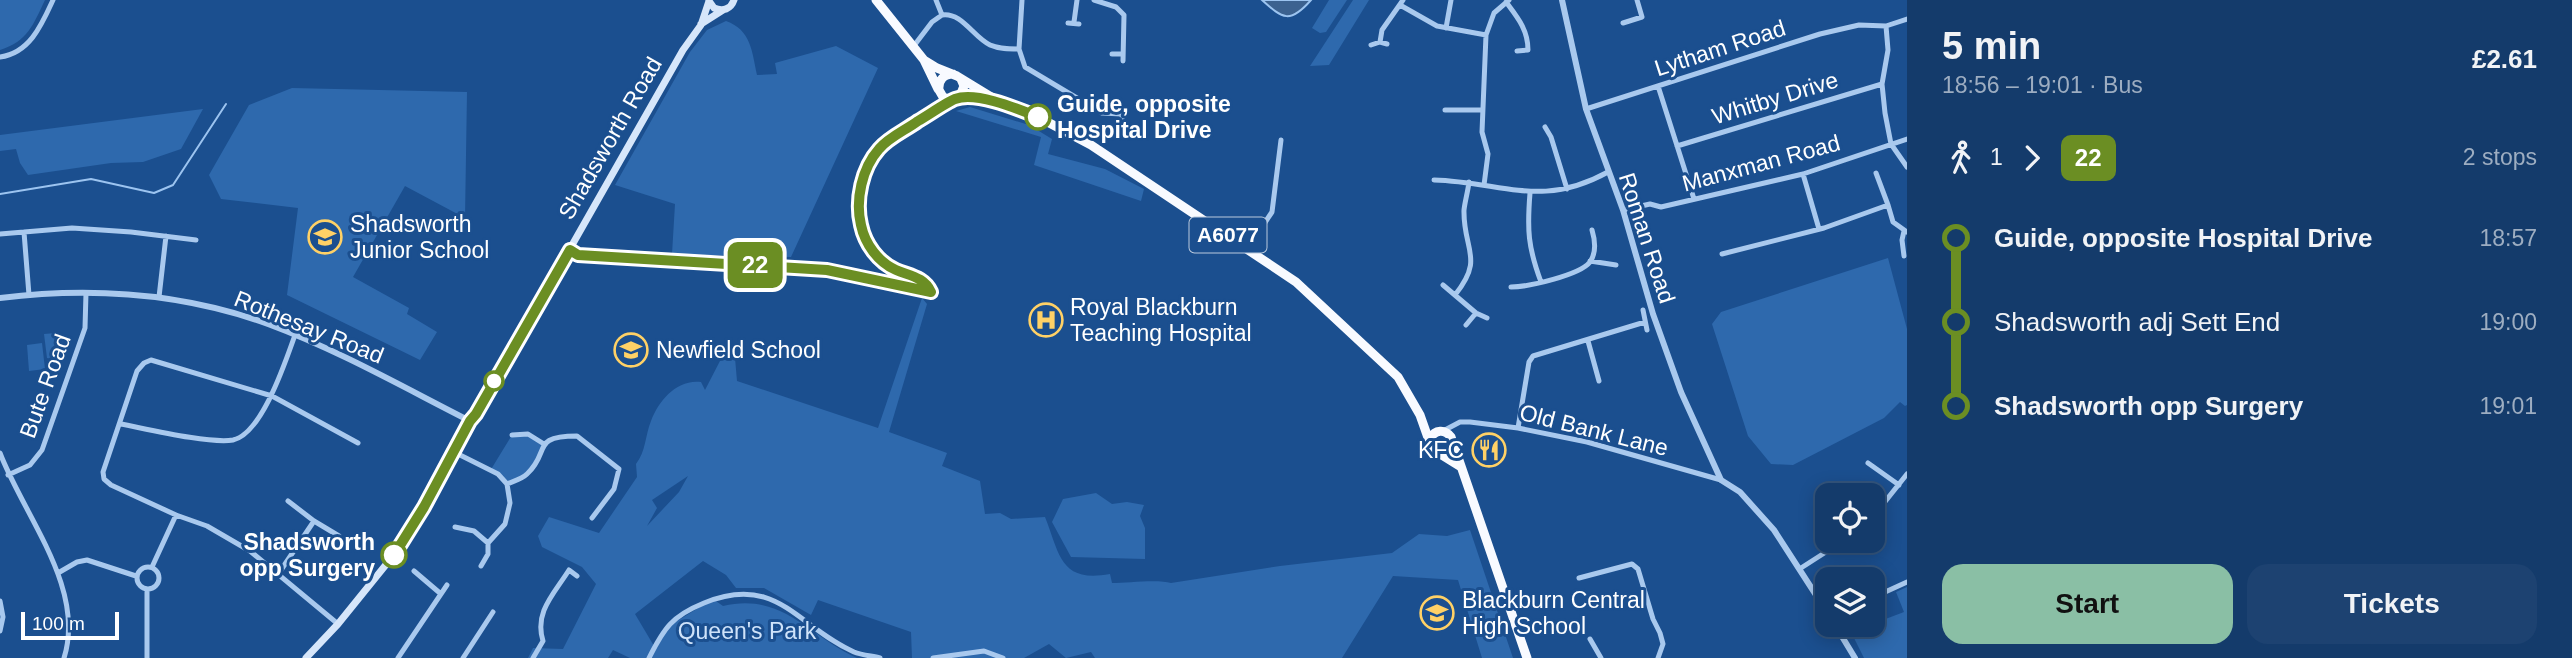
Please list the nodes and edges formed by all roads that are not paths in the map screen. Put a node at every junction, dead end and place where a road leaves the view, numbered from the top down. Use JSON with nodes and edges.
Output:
{"nodes":[{"id":1,"x":53,"y":0,"type":"edge"},
{"id":2,"x":734,"y":0,"type":"edge"},
{"id":3,"x":876,"y":0,"type":"edge"},
{"id":4,"x":936,"y":0,"type":"edge"},
{"id":5,"x":1022,"y":0,"type":"edge"},
{"id":6,"x":1077,"y":0,"type":"edge"},
{"id":7,"x":1094,"y":0,"type":"edge"},
{"id":8,"x":1451,"y":0,"type":"edge"},
{"id":9,"x":1562,"y":0,"type":"edge"},
{"id":10,"x":1637,"y":0,"type":"edge"},
{"id":11,"x":709,"y":1,"type":"edge"},
{"id":12,"x":1507,"y":1,"type":"edge"},
{"id":13,"x":1401,"y":2,"type":"edge"},
{"id":14,"x":723,"y":10,"type":"junction"},
{"id":15,"x":942,"y":15,"type":"junction"},
{"id":16,"x":1907,"y":19,"type":"edge"},
{"id":17,"x":1074,"y":23,"type":"dead end"},
{"id":18,"x":1623,"y":23,"type":"dead end"},
{"id":19,"x":701,"y":25,"type":"junction"},
{"id":20,"x":1886,"y":26,"type":"junction"},
{"id":21,"x":1446,"y":28,"type":"junction"},
{"id":22,"x":1486,"y":35,"type":"junction"},
{"id":23,"x":1380,"y":42,"type":"junction"},
{"id":24,"x":1387,"y":44,"type":"dead end"},
{"id":25,"x":1371,"y":45,"type":"dead end"},
{"id":26,"x":913,"y":47,"type":"junction"},
{"id":27,"x":1019,"y":49,"type":"junction"},
{"id":28,"x":1517,"y":51,"type":"dead end"},
{"id":29,"x":1112,"y":54,"type":"dead end"},
{"id":30,"x":0,"y":57,"type":"edge"},
{"id":31,"x":924,"y":60,"type":"junction"},
{"id":32,"x":957,"y":76,"type":"junction"},
{"id":33,"x":1882,"y":84,"type":"junction"},
{"id":34,"x":1658,"y":86,"type":"junction"},
{"id":35,"x":938,"y":89,"type":"junction"},
{"id":36,"x":957,"y":99,"type":"junction"},
{"id":37,"x":998,"y":101,"type":"junction"},
{"id":38,"x":1586,"y":109,"type":"junction"},
{"id":39,"x":1445,"y":110,"type":"dead end"},
{"id":40,"x":1482,"y":110,"type":"junction"},
{"id":41,"x":1122,"y":114,"type":"dead end"},
{"id":42,"x":1545,"y":127,"type":"dead end"},
{"id":43,"x":1907,"y":139,"type":"edge"},
{"id":44,"x":1281,"y":140,"type":"dead end"},
{"id":45,"x":1891,"y":144,"type":"junction"},
{"id":46,"x":1677,"y":146,"type":"junction"},
{"id":47,"x":1907,"y":167,"type":"edge"},
{"id":48,"x":1608,"y":172,"type":"junction"},
{"id":49,"x":1876,"y":173,"type":"dead end"},
{"id":50,"x":1803,"y":174,"type":"junction"},
{"id":51,"x":1434,"y":180,"type":"dead end"},
{"id":52,"x":1469,"y":182,"type":"junction"},
{"id":53,"x":1484,"y":185,"type":"junction"},
{"id":54,"x":1567,"y":189,"type":"junction"},
{"id":55,"x":1530,"y":193,"type":"junction"},
{"id":56,"x":1694,"y":199,"type":"junction"},
{"id":57,"x":1888,"y":205,"type":"junction"},
{"id":58,"x":1623,"y":211,"type":"junction"},
{"id":59,"x":1819,"y":229,"type":"junction"},
{"id":60,"x":1592,"y":230,"type":"dead end"},
{"id":61,"x":24,"y":232,"type":"junction"},
{"id":62,"x":1905,"y":232,"type":"edge"},
{"id":63,"x":0,"y":234,"type":"edge"},
{"id":64,"x":166,"y":236,"type":"junction"},
{"id":65,"x":196,"y":240,"type":"dead end"},
{"id":66,"x":1248,"y":248,"type":"junction"},
{"id":67,"x":570,"y":250,"type":"junction"},
{"id":68,"x":1722,"y":254,"type":"dead end"},
{"id":69,"x":1904,"y":256,"type":"dead end"},
{"id":70,"x":1590,"y":261,"type":"junction"},
{"id":71,"x":1616,"y":265,"type":"dead end"},
{"id":72,"x":1541,"y":282,"type":"junction"},
{"id":73,"x":1443,"y":285,"type":"dead end"},
{"id":74,"x":1511,"y":287,"type":"dead end"},
{"id":75,"x":912,"y":289,"type":"dead end"},
{"id":76,"x":86,"y":293,"type":"junction"},
{"id":77,"x":29,"y":295,"type":"junction"},
{"id":78,"x":1455,"y":295,"type":"junction"},
{"id":79,"x":159,"y":297,"type":"junction"},
{"id":80,"x":0,"y":298,"type":"edge"},
{"id":81,"x":1643,"y":310,"type":"dead end"},
{"id":82,"x":1476,"y":313,"type":"junction"},
{"id":83,"x":1487,"y":318,"type":"dead end"},
{"id":84,"x":1645,"y":322,"type":"junction"},
{"id":85,"x":1466,"y":325,"type":"dead end"},
{"id":86,"x":1647,"y":330,"type":"dead end"},
{"id":87,"x":295,"y":335,"type":"junction"},
{"id":88,"x":1588,"y":341,"type":"junction"},
{"id":89,"x":1599,"y":381,"type":"dead end"},
{"id":90,"x":272,"y":396,"type":"junction"},
{"id":91,"x":1420,"y":415,"type":"junction"},
{"id":92,"x":470,"y":421,"type":"junction"},
{"id":93,"x":1458,"y":423,"type":"junction"},
{"id":94,"x":121,"y":424,"type":"junction"},
{"id":95,"x":1518,"y":428,"type":"junction"},
{"id":96,"x":1442,"y":431,"type":"junction"},
{"id":97,"x":512,"y":435,"type":"dead end"},
{"id":98,"x":1430,"y":439,"type":"junction"},
{"id":99,"x":1452,"y":441,"type":"junction"},
{"id":100,"x":358,"y":443,"type":"dead end"},
{"id":101,"x":544,"y":444,"type":"junction"},
{"id":102,"x":0,"y":453,"type":"edge"},
{"id":103,"x":454,"y":453,"type":"junction"},
{"id":104,"x":1441,"y":453,"type":"junction"},
{"id":105,"x":1868,"y":463,"type":"dead end"},
{"id":106,"x":1461,"y":467,"type":"junction"},
{"id":107,"x":1907,"y":474,"type":"edge"},
{"id":108,"x":8,"y":475,"type":"junction"},
{"id":109,"x":1721,"y":480,"type":"junction"},
{"id":110,"x":507,"y":484,"type":"junction"},
{"id":111,"x":1899,"y":485,"type":"junction"},
{"id":112,"x":288,"y":501,"type":"dead end"},
{"id":113,"x":1885,"y":502,"type":"edge"},
{"id":114,"x":176,"y":515,"type":"junction"},
{"id":115,"x":592,"y":518,"type":"dead end"},
{"id":116,"x":314,"y":521,"type":"junction"},
{"id":117,"x":455,"y":527,"type":"dead end"},
{"id":118,"x":339,"y":536,"type":"dead end"},
{"id":119,"x":488,"y":543,"type":"junction"},
{"id":120,"x":1824,"y":553,"type":"edge"},
{"id":121,"x":481,"y":566,"type":"dead end"},
{"id":122,"x":152,"y":568,"type":"junction"},
{"id":123,"x":1801,"y":568,"type":"junction"},
{"id":124,"x":414,"y":572,"type":"dead end"},
{"id":125,"x":58,"y":573,"type":"junction"},
{"id":126,"x":279,"y":573,"type":"junction"},
{"id":127,"x":136,"y":576,"type":"junction"},
{"id":128,"x":577,"y":576,"type":"dead end"},
{"id":129,"x":1579,"y":578,"type":"dead end"},
{"id":130,"x":1907,"y":582,"type":"edge"},
{"id":131,"x":447,"y":585,"type":"dead end"},
{"id":132,"x":147,"y":590,"type":"junction"},
{"id":133,"x":1815,"y":592,"type":"edge"},
{"id":134,"x":1885,"y":592,"type":"edge"},
{"id":135,"x":441,"y":594,"type":"junction"},
{"id":136,"x":0,"y":601,"type":"edge"},
{"id":137,"x":493,"y":612,"type":"dead end"},
{"id":138,"x":338,"y":624,"type":"junction"},
{"id":139,"x":0,"y":631,"type":"edge"},
{"id":140,"x":1842,"y":637,"type":"edge"},
{"id":141,"x":1590,"y":639,"type":"dead end"},
{"id":142,"x":64,"y":658,"type":"edge"},
{"id":143,"x":147,"y":658,"type":"edge"},
{"id":144,"x":306,"y":658,"type":"edge"},
{"id":145,"x":398,"y":658,"type":"edge"},
{"id":146,"x":463,"y":658,"type":"edge"},
{"id":147,"x":533,"y":658,"type":"edge"},
{"id":148,"x":649,"y":658,"type":"edge"},
{"id":149,"x":880,"y":658,"type":"edge"},
{"id":150,"x":933,"y":658,"type":"edge"},
{"id":151,"x":1003,"y":658,"type":"edge"},
{"id":152,"x":1527,"y":658,"type":"edge"},
{"id":153,"x":1601,"y":658,"type":"edge"},
{"id":154,"x":1658,"y":658,"type":"edge"},
{"id":155,"x":1855,"y":658,"type":"edge"}],
"edges":[{"from":1,"to":30,"type":"street"},
{"from":2,"to":14,"type":"main road","name":"Shadsworth Road"},
{"from":3,"to":26,"type":"highway","number":"A6077"},
{"from":4,"to":15,"type":"street"},
{"from":5,"to":27,"type":"street"},
{"from":6,"to":17,"type":"street"},
{"from":7,"to":29,"type":"street"},
{"from":8,"to":21,"type":"street"},
{"from":9,"to":38,"type":"street","name":"Roman Road"},
{"from":10,"to":18,"type":"street"},
{"from":11,"to":14,"type":"main road","name":"Shadsworth Road"},
{"from":11,"to":19,"type":"main road","name":"Shadsworth Road"},
{"from":12,"to":22,"type":"street"},
{"from":12,"to":28,"type":"street"},
{"from":13,"to":21,"type":"street"},
{"from":13,"to":23,"type":"street"},
{"from":14,"to":19,"type":"main road","name":"Shadsworth Road"},
{"from":15,"to":26,"type":"street"},
{"from":15,"to":27,"type":"street"},
{"from":16,"to":20,"type":"street","name":"Lytham Road"},
{"from":19,"to":67,"type":"main road","name":"Shadsworth Road"},
{"from":20,"to":33,"type":"street"},
{"from":20,"to":34,"type":"street","name":"Lytham Road"},
{"from":21,"to":22,"type":"street"},
{"from":22,"to":40,"type":"street"},
{"from":23,"to":24,"type":"street"},
{"from":23,"to":25,"type":"street"},
{"from":26,"to":31,"type":"highway","number":"A6077"},
{"from":27,"to":41,"type":"street"},
{"from":31,"to":32,"type":"highway","number":"A6077"},
{"from":31,"to":35,"type":"highway","number":"A6077"},
{"from":32,"to":35,"type":"highway"},
{"from":32,"to":36,"type":"highway"},
{"from":32,"to":37,"type":"highway","number":"A6077"},
{"from":33,"to":45,"type":"street"},
{"from":33,"to":46,"type":"street","name":"Whitby Drive"},
{"from":34,"to":38,"type":"street","name":"Lytham Road"},
{"from":34,"to":46,"type":"street"},
{"from":35,"to":36,"type":"highway","number":"A6077"},
{"from":36,"to":37,"type":"highway","number":"A6077"},
{"from":37,"to":66,"type":"highway","number":"A6077"},
{"from":38,"to":48,"type":"street","name":"Roman Road"},
{"from":39,"to":40,"type":"street"},
{"from":40,"to":53,"type":"street"},
{"from":42,"to":54,"type":"street"},
{"from":43,"to":45,"type":"street","name":"Manxman Road"},
{"from":44,"to":66,"type":"street"},
{"from":45,"to":47,"type":"street"},
{"from":45,"to":50,"type":"street","name":"Manxman Road"},
{"from":46,"to":56,"type":"street"},
{"from":48,"to":54,"type":"street"},
{"from":48,"to":58,"type":"street","name":"Roman Road"},
{"from":49,"to":57,"type":"street"},
{"from":50,"to":56,"type":"street","name":"Manxman Road"},
{"from":50,"to":59,"type":"street"},
{"from":51,"to":52,"type":"street"},
{"from":52,"to":53,"type":"street"},
{"from":52,"to":78,"type":"street"},
{"from":53,"to":55,"type":"street"},
{"from":54,"to":55,"type":"street"},
{"from":55,"to":72,"type":"street"},
{"from":56,"to":58,"type":"street","name":"Manxman Road"},
{"from":57,"to":59,"type":"street"},
{"from":57,"to":62,"type":"street"},
{"from":58,"to":109,"type":"street","name":"Roman Road"},
{"from":59,"to":68,"type":"street"},
{"from":60,"to":70,"type":"street"},
{"from":61,"to":63,"type":"street"},
{"from":61,"to":64,"type":"street"},
{"from":61,"to":77,"type":"street"},
{"from":62,"to":69,"type":"street"},
{"from":64,"to":65,"type":"street"},
{"from":64,"to":79,"type":"street"},
{"from":66,"to":91,"type":"highway","number":"A6077"},
{"from":67,"to":75,"type":"street"},
{"from":67,"to":92,"type":"main road","name":"Shadsworth Road"},
{"from":70,"to":71,"type":"street"},
{"from":70,"to":72,"type":"street"},
{"from":72,"to":74,"type":"street"},
{"from":73,"to":78,"type":"street"},
{"from":76,"to":77,"type":"street","name":"Rothesay Road"},
{"from":76,"to":79,"type":"street","name":"Rothesay Road"},
{"from":76,"to":108,"type":"street","name":"Bute Road"},
{"from":77,"to":80,"type":"street","name":"Rothesay Road"},
{"from":78,"to":82,"type":"street"},
{"from":79,"to":87,"type":"street","name":"Rothesay Road"},
{"from":81,"to":84,"type":"street"},
{"from":82,"to":83,"type":"street"},
{"from":82,"to":85,"type":"street"},
{"from":84,"to":86,"type":"street"},
{"from":84,"to":88,"type":"street"},
{"from":87,"to":90,"type":"street"},
{"from":87,"to":92,"type":"street","name":"Rothesay Road"},
{"from":88,"to":89,"type":"street"},
{"from":88,"to":95,"type":"street"},
{"from":90,"to":94,"type":"street"},
{"from":90,"to":94,"type":"street"},
{"from":90,"to":100,"type":"street"},
{"from":91,"to":96,"type":"highway","number":"A6077"},
{"from":91,"to":98,"type":"highway","number":"A6077"},
{"from":92,"to":103,"type":"main road","name":"Shadsworth Road"},
{"from":93,"to":95,"type":"street","name":"Old Bank Lane"},
{"from":93,"to":96,"type":"street"},
{"from":93,"to":99,"type":"street"},
{"from":94,"to":114,"type":"street"},
{"from":95,"to":109,"type":"street","name":"Old Bank Lane"},
{"from":96,"to":98,"type":"highway"},
{"from":96,"to":99,"type":"highway","number":"A6077"},
{"from":97,"to":101,"type":"street"},
{"from":98,"to":104,"type":"highway","number":"A6077"},
{"from":99,"to":104,"type":"highway"},
{"from":99,"to":106,"type":"highway","number":"A6077"},
{"from":101,"to":110,"type":"street"},
{"from":101,"to":115,"type":"street"},
{"from":102,"to":108,"type":"street"},
{"from":103,"to":110,"type":"street"},
{"from":103,"to":138,"type":"main road","name":"Shadsworth Road"},
{"from":104,"to":106,"type":"highway","number":"A6077"},
{"from":105,"to":111,"type":"street"},
{"from":106,"to":152,"type":"highway","number":"A6077"},
{"from":107,"to":111,"type":"street"},
{"from":108,"to":125,"type":"street"},
{"from":109,"to":123,"type":"street"},
{"from":110,"to":119,"type":"street"},
{"from":111,"to":113,"type":"street"},
{"from":112,"to":116,"type":"street"},
{"from":114,"to":122,"type":"street"},
{"from":114,"to":126,"type":"street"},
{"from":116,"to":118,"type":"street"},
{"from":116,"to":126,"type":"street"},
{"from":117,"to":119,"type":"street"},
{"from":119,"to":121,"type":"street"},
{"from":120,"to":123,"type":"street"},
{"from":122,"to":127,"type":"street"},
{"from":122,"to":132,"type":"street"},
{"from":123,"to":133,"type":"street"},
{"from":124,"to":135,"type":"street"},
{"from":125,"to":127,"type":"street"},
{"from":125,"to":142,"type":"street"},
{"from":126,"to":138,"type":"street"},
{"from":127,"to":132,"type":"street"},
{"from":128,"to":147,"type":"street"},
{"from":129,"to":154,"type":"street"},
{"from":130,"to":134,"type":"street"},
{"from":131,"to":135,"type":"street"},
{"from":132,"to":143,"type":"street"},
{"from":135,"to":145,"type":"street"},
{"from":136,"to":139,"type":"street"},
{"from":137,"to":146,"type":"street"},
{"from":138,"to":144,"type":"main road","name":"Shadsworth Road"},
{"from":140,"to":155,"type":"street"},
{"from":141,"to":153,"type":"street"},
{"from":148,"to":149,"type":"street"},
{"from":150,"to":151,"type":"street"}]}
